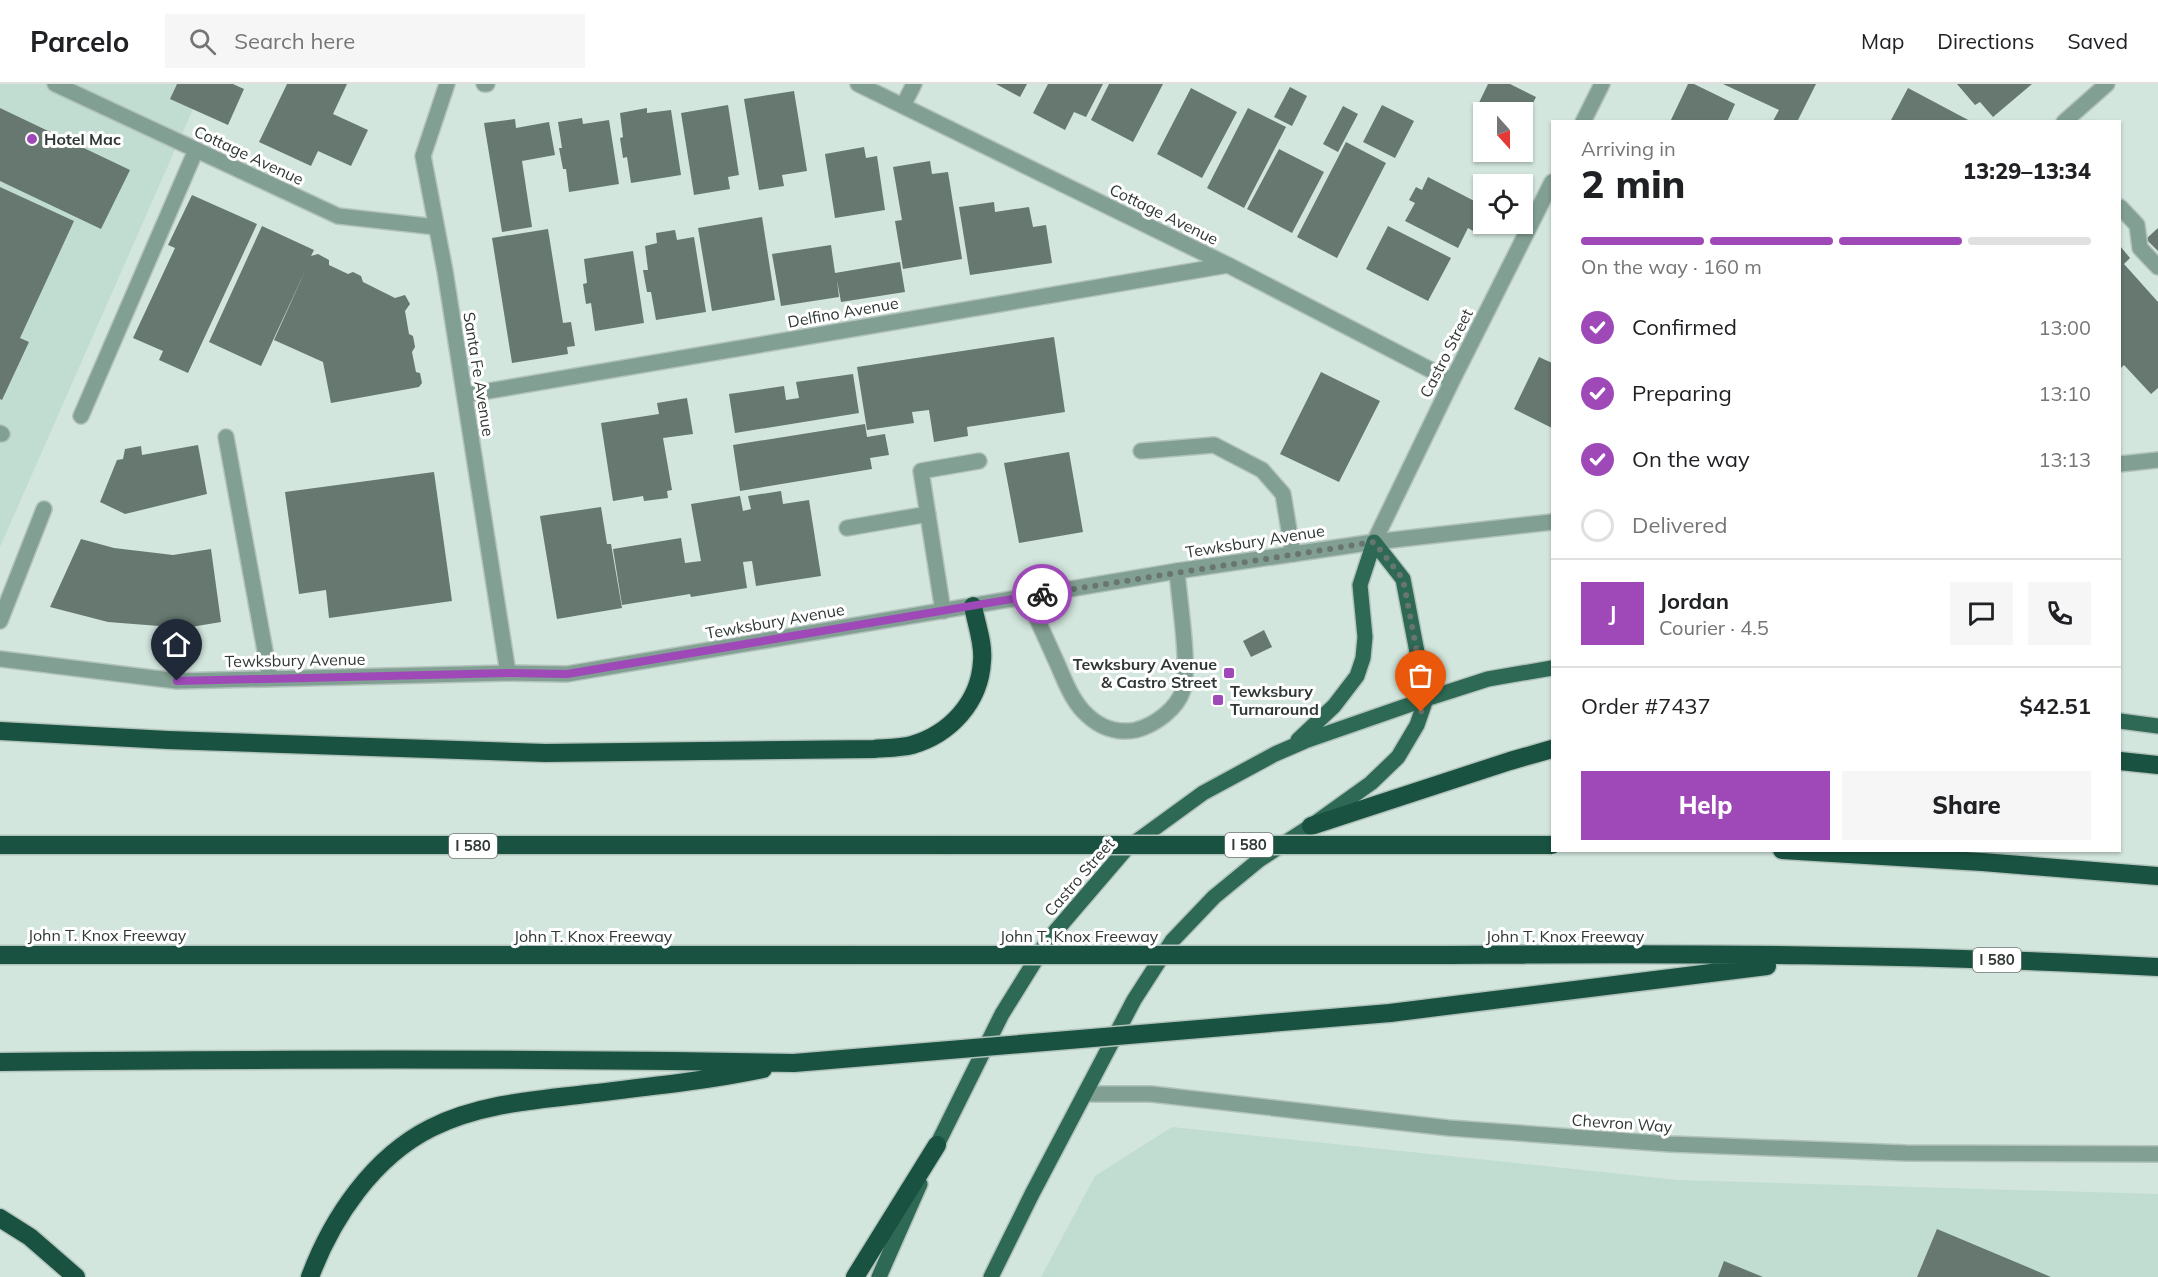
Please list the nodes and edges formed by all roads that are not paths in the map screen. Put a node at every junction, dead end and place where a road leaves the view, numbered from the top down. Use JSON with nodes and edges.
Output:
{"nodes":[{"id":1,"x":55,"y":84,"type":"edge"},
{"id":2,"x":447,"y":84,"type":"edge"},
{"id":3,"x":858,"y":84,"type":"edge"},
{"id":4,"x":914,"y":84,"type":"edge"},
{"id":5,"x":1602,"y":84,"type":"edge"},
{"id":6,"x":2107,"y":84,"type":"edge"},
{"id":7,"x":903,"y":106,"type":"junction"},
{"id":8,"x":1584,"y":120,"type":"edge"},
{"id":9,"x":2066,"y":120,"type":"edge"},
{"id":10,"x":196,"y":150,"type":"junction"},
{"id":11,"x":1551,"y":184,"type":"edge"},
{"id":12,"x":2121,"y":208,"type":"edge"},
{"id":13,"x":436,"y":227,"type":"junction"},
{"id":14,"x":1228,"y":265,"type":"junction"},
{"id":15,"x":2158,"y":267,"type":"edge"},
{"id":16,"x":1452,"y":381,"type":"junction"},
{"id":17,"x":465,"y":395,"type":"junction"},
{"id":18,"x":81,"y":416,"type":"dead end"},
{"id":19,"x":226,"y":437,"type":"dead end"},
{"id":20,"x":1141,"y":451,"type":"dead end"},
{"id":21,"x":2158,"y":460,"type":"edge"},
{"id":22,"x":979,"y":461,"type":"dead end"},
{"id":23,"x":2121,"y":464,"type":"edge"},
{"id":24,"x":44,"y":509,"type":"dead end"},
{"id":25,"x":928,"y":514,"type":"junction"},
{"id":26,"x":1551,"y":522,"type":"edge"},
{"id":27,"x":847,"y":528,"type":"dead end"},
{"id":28,"x":1374,"y":542,"type":"junction"},
{"id":29,"x":1293,"y":554,"type":"junction"},
{"id":30,"x":1177,"y":571,"type":"junction"},
{"id":31,"x":1027,"y":596,"type":"junction"},
{"id":32,"x":973,"y":606,"type":"junction"},
{"id":33,"x":943,"y":610,"type":"junction"},
{"id":34,"x":0,"y":621,"type":"edge"},
{"id":35,"x":0,"y":659,"type":"edge"},
{"id":36,"x":1551,"y":668,"type":"edge"},
{"id":37,"x":508,"y":673,"type":"junction"},
{"id":38,"x":270,"y":678,"type":"junction"},
{"id":39,"x":1426,"y":699,"type":"junction"},
{"id":40,"x":2121,"y":721,"type":"edge"},
{"id":41,"x":2158,"y":726,"type":"edge"},
{"id":42,"x":0,"y":731,"type":"edge"},
{"id":43,"x":1291,"y":747,"type":"junction"},
{"id":44,"x":1551,"y":749,"type":"edge"},
{"id":45,"x":2121,"y":761,"type":"edge"},
{"id":46,"x":2158,"y":765,"type":"edge"},
{"id":47,"x":1311,"y":826,"type":"junction"},
{"id":48,"x":0,"y":845,"type":"edge"},
{"id":49,"x":1551,"y":845,"type":"edge"},
{"id":50,"x":1817,"y":852,"type":"edge"},
{"id":51,"x":2158,"y":876,"type":"edge"},
{"id":52,"x":0,"y":955,"type":"edge"},
{"id":53,"x":1836,"y":957,"type":"junction"},
{"id":54,"x":2158,"y":967,"type":"edge"},
{"id":55,"x":0,"y":1062,"type":"edge"},
{"id":56,"x":794,"y":1063,"type":"junction"},
{"id":57,"x":1085,"y":1094,"type":"junction"},
{"id":58,"x":937,"y":1145,"type":"junction"},
{"id":59,"x":2158,"y":1154,"type":"edge"},
{"id":60,"x":0,"y":1218,"type":"edge"},
{"id":61,"x":76,"y":1277,"type":"edge"},
{"id":62,"x":310,"y":1277,"type":"edge"},
{"id":63,"x":855,"y":1277,"type":"edge"},
{"id":64,"x":879,"y":1277,"type":"edge"},
{"id":65,"x":991,"y":1277,"type":"edge"}],
"edges":[{"from":1,"to":10,"type":"street","name":"Cottage Avenue"},
{"from":2,"to":13,"type":"street","name":"Santa Fe Avenue"},
{"from":3,"to":7,"type":"street","name":"Cottage Avenue"},
{"from":4,"to":7,"type":"street"},
{"from":5,"to":8,"type":"street"},
{"from":6,"to":9,"type":"street"},
{"from":7,"to":14,"type":"street","name":"Cottage Avenue"},
{"from":10,"to":13,"type":"street","name":"Cottage Avenue"},
{"from":10,"to":18,"type":"street"},
{"from":11,"to":16,"type":"street","name":"Castro Street"},
{"from":12,"to":15,"type":"street"},
{"from":13,"to":17,"type":"street","name":"Santa Fe Avenue"},
{"from":14,"to":16,"type":"street","name":"Cottage Avenue"},
{"from":14,"to":17,"type":"street","name":"Delfino Avenue"},
{"from":16,"to":28,"type":"street","name":"Castro Street"},
{"from":17,"to":37,"type":"street","name":"Santa Fe Avenue"},
{"from":19,"to":38,"type":"street"},
{"from":20,"to":29,"type":"street"},
{"from":21,"to":23,"type":"street"},
{"from":22,"to":25,"type":"street"},
{"from":24,"to":34,"type":"street"},
{"from":25,"to":27,"type":"street"},
{"from":25,"to":33,"type":"street"},
{"from":26,"to":28,"type":"street","name":"Tewksbury Avenue"},
{"from":28,"to":29,"type":"street","name":"Tewksbury Avenue"},
{"from":28,"to":39,"type":"main road"},
{"from":28,"to":43,"type":"main road","name":"Castro Street"},
{"from":29,"to":30,"type":"street","name":"Tewksbury Avenue"},
{"from":30,"to":31,"type":"street","name":"Tewksbury Avenue"},
{"from":30,"to":31,"type":"street"},
{"from":31,"to":32,"type":"street","name":"Tewksbury Avenue"},
{"from":32,"to":33,"type":"street","name":"Tewksbury Avenue"},
{"from":32,"to":42,"type":"highway"},
{"from":33,"to":37,"type":"street","name":"Tewksbury Avenue"},
{"from":35,"to":38,"type":"street","name":"Tewksbury Avenue"},
{"from":36,"to":39,"type":"main road"},
{"from":37,"to":38,"type":"street","name":"Tewksbury Avenue"},
{"from":39,"to":43,"type":"main road"},
{"from":39,"to":47,"type":"main road"},
{"from":40,"to":41,"type":"main road"},
{"from":43,"to":58,"type":"main road","name":"Castro Street"},
{"from":44,"to":47,"type":"highway"},
{"from":45,"to":46,"type":"highway"},
{"from":47,"to":57,"type":"main road"},
{"from":48,"to":49,"type":"highway","number":"I 580","bridge":true},
{"from":50,"to":51,"type":"highway"},
{"from":52,"to":53,"type":"highway","name":"John T. Knox Freeway","number":"I 580","bridge":true},
{"from":53,"to":54,"type":"highway","name":"John T. Knox Freeway","number":"I 580"},
{"from":53,"to":56,"type":"highway","bridge":true},
{"from":55,"to":56,"type":"highway"},
{"from":56,"to":62,"type":"highway"},
{"from":57,"to":59,"type":"street","name":"Chevron Way"},
{"from":57,"to":65,"type":"main road"},
{"from":58,"to":63,"type":"highway"},
{"from":58,"to":64,"type":"main road","name":"Castro Street"},
{"from":60,"to":61,"type":"highway"}]}
